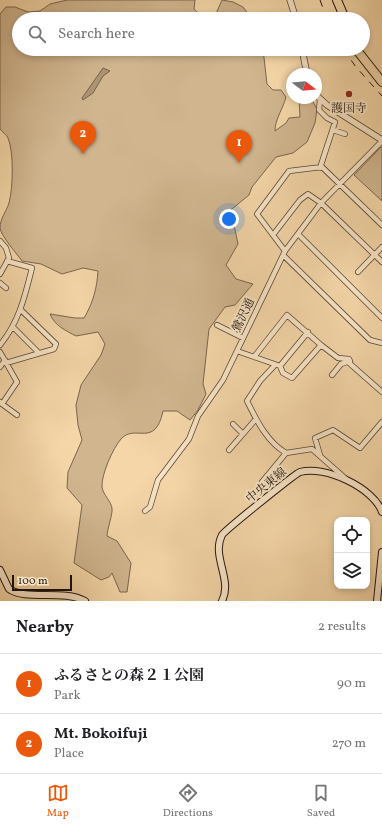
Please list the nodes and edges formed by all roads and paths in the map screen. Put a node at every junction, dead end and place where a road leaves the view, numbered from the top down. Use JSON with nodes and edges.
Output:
{"nodes":[{"id":1,"x":290,"y":0,"type":"edge"},
{"id":2,"x":332,"y":0,"type":"edge"},
{"id":3,"x":337,"y":0,"type":"edge"},
{"id":4,"x":294,"y":12,"type":"edge"},
{"id":5,"x":337,"y":12,"type":"edge"},
{"id":6,"x":342,"y":12,"type":"edge"},
{"id":7,"x":303,"y":56,"type":"edge"},
{"id":8,"x":362,"y":56,"type":"edge"},
{"id":9,"x":367,"y":56,"type":"edge"},
{"id":10,"x":306,"y":68,"type":"edge"},
{"id":11,"x":382,"y":75,"type":"edge"},
{"id":12,"x":382,"y":82,"type":"edge"},
{"id":13,"x":322,"y":101,"type":"edge"},
{"id":14,"x":320,"y":104,"type":"edge"},
{"id":15,"x":333,"y":130,"type":"junction"},
{"id":16,"x":345,"y":134,"type":"dead end"},
{"id":17,"x":382,"y":140,"type":"edge"},
{"id":18,"x":320,"y":168,"type":"junction"},
{"id":19,"x":340,"y":183,"type":"junction"},
{"id":20,"x":321,"y":203,"type":"junction"},
{"id":21,"x":382,"y":225,"type":"edge"},
{"id":22,"x":273,"y":234,"type":"junction"},
{"id":23,"x":298,"y":234,"type":"junction"},
{"id":24,"x":0,"y":241,"type":"edge"},
{"id":25,"x":382,"y":247,"type":"edge"},
{"id":26,"x":284,"y":253,"type":"junction"},
{"id":27,"x":375,"y":255,"type":"junction"},
{"id":28,"x":8,"y":261,"type":"junction"},
{"id":29,"x":382,"y":262,"type":"edge"},
{"id":30,"x":358,"y":272,"type":"dead end"},
{"id":31,"x":0,"y":274,"type":"edge"},
{"id":32,"x":0,"y":283,"type":"edge"},
{"id":33,"x":6,"y":288,"type":"dead end"},
{"id":34,"x":21,"y":310,"type":"junction"},
{"id":35,"x":382,"y":318,"type":"edge"},
{"id":36,"x":217,"y":325,"type":"dead end"},
{"id":37,"x":13,"y":328,"type":"junction"},
{"id":38,"x":308,"y":332,"type":"junction"},
{"id":39,"x":243,"y":338,"type":"junction"},
{"id":40,"x":382,"y":343,"type":"edge"},
{"id":41,"x":0,"y":345,"type":"edge"},
{"id":42,"x":321,"y":345,"type":"junction"},
{"id":43,"x":237,"y":351,"type":"junction"},
{"id":44,"x":0,"y":352,"type":"edge"},
{"id":45,"x":39,"y":353,"type":"junction"},
{"id":46,"x":254,"y":357,"type":"junction"},
{"id":47,"x":6,"y":361,"type":"junction"},
{"id":48,"x":348,"y":362,"type":"junction"},
{"id":49,"x":278,"y":365,"type":"junction"},
{"id":50,"x":0,"y":368,"type":"edge"},
{"id":51,"x":332,"y":375,"type":"dead end"},
{"id":52,"x":382,"y":392,"type":"edge"},
{"id":53,"x":1,"y":403,"type":"edge"},
{"id":54,"x":17,"y":414,"type":"dead end"},
{"id":55,"x":256,"y":419,"type":"junction"},
{"id":56,"x":382,"y":422,"type":"edge"},
{"id":57,"x":233,"y":424,"type":"dead end"},
{"id":58,"x":243,"y":434,"type":"junction"},
{"id":59,"x":229,"y":450,"type":"dead end"},
{"id":60,"x":286,"y":453,"type":"junction"},
{"id":61,"x":320,"y":457,"type":"junction"},
{"id":62,"x":347,"y":481,"type":"junction"},
{"id":63,"x":262,"y":482,"type":"dead end"},
{"id":64,"x":145,"y":511,"type":"dead end"},
{"id":65,"x":382,"y":512,"type":"edge"},
{"id":66,"x":382,"y":552,"type":"edge"},
{"id":67,"x":0,"y":570,"type":"edge"},
{"id":68,"x":85,"y":601,"type":"edge"},
{"id":69,"x":222,"y":601,"type":"edge"},
{"id":70,"x":377,"y":601,"type":"edge"}],
"edges":[{"from":1,"to":4,"type":"street"},
{"from":2,"to":5,"type":"highway"},
{"from":3,"to":6,"type":"highway"},
{"from":7,"to":10,"type":"street"},
{"from":8,"to":12,"type":"highway"},
{"from":9,"to":11,"type":"highway"},
{"from":13,"to":17,"type":"street"},
{"from":14,"to":15,"type":"street"},
{"from":15,"to":16,"type":"street"},
{"from":15,"to":18,"type":"street"},
{"from":17,"to":19,"type":"street","name":"鶯沢通"},
{"from":18,"to":19,"type":"street"},
{"from":18,"to":22,"type":"street"},
{"from":19,"to":20,"type":"street","name":"鶯沢通"},
{"from":19,"to":21,"type":"street"},
{"from":20,"to":22,"type":"street"},
{"from":20,"to":23,"type":"street","name":"鶯沢通"},
{"from":20,"to":27,"type":"street"},
{"from":22,"to":26,"type":"street"},
{"from":23,"to":26,"type":"street","name":"鶯沢通"},
{"from":23,"to":35,"type":"street"},
{"from":24,"to":28,"type":"street"},
{"from":25,"to":27,"type":"street"},
{"from":26,"to":39,"type":"street","name":"鶯沢通"},
{"from":26,"to":40,"type":"street"},
{"from":27,"to":29,"type":"street"},
{"from":27,"to":30,"type":"street"},
{"from":28,"to":31,"type":"street"},
{"from":28,"to":34,"type":"street"},
{"from":32,"to":33,"type":"street"},
{"from":34,"to":37,"type":"street"},
{"from":34,"to":45,"type":"street"},
{"from":36,"to":39,"type":"street"},
{"from":37,"to":41,"type":"street"},
{"from":37,"to":45,"type":"street"},
{"from":38,"to":42,"type":"street"},
{"from":38,"to":46,"type":"street"},
{"from":38,"to":49,"type":"street"},
{"from":39,"to":43,"type":"street","name":"鶯沢通"},
{"from":42,"to":48,"type":"street"},
{"from":42,"to":49,"type":"street"},
{"from":43,"to":46,"type":"street"},
{"from":43,"to":64,"type":"street","name":"鶯沢通"},
{"from":44,"to":47,"type":"street"},
{"from":45,"to":47,"type":"street"},
{"from":46,"to":49,"type":"street"},
{"from":47,"to":50,"type":"street"},
{"from":47,"to":53,"type":"street"},
{"from":48,"to":51,"type":"street"},
{"from":48,"to":52,"type":"street"},
{"from":49,"to":55,"type":"street"},
{"from":53,"to":54,"type":"street"},
{"from":55,"to":58,"type":"street"},
{"from":55,"to":60,"type":"street"},
{"from":56,"to":61,"type":"street"},
{"from":57,"to":58,"type":"street"},
{"from":58,"to":59,"type":"street"},
{"from":60,"to":61,"type":"street"},
{"from":60,"to":63,"type":"street"},
{"from":61,"to":62,"type":"street"},
{"from":62,"to":65,"type":"main road","name":"中央東線"},
{"from":62,"to":69,"type":"main road","name":"中央東線"},
{"from":66,"to":70,"type":"main road"},
{"from":67,"to":68,"type":"main road"}]}
